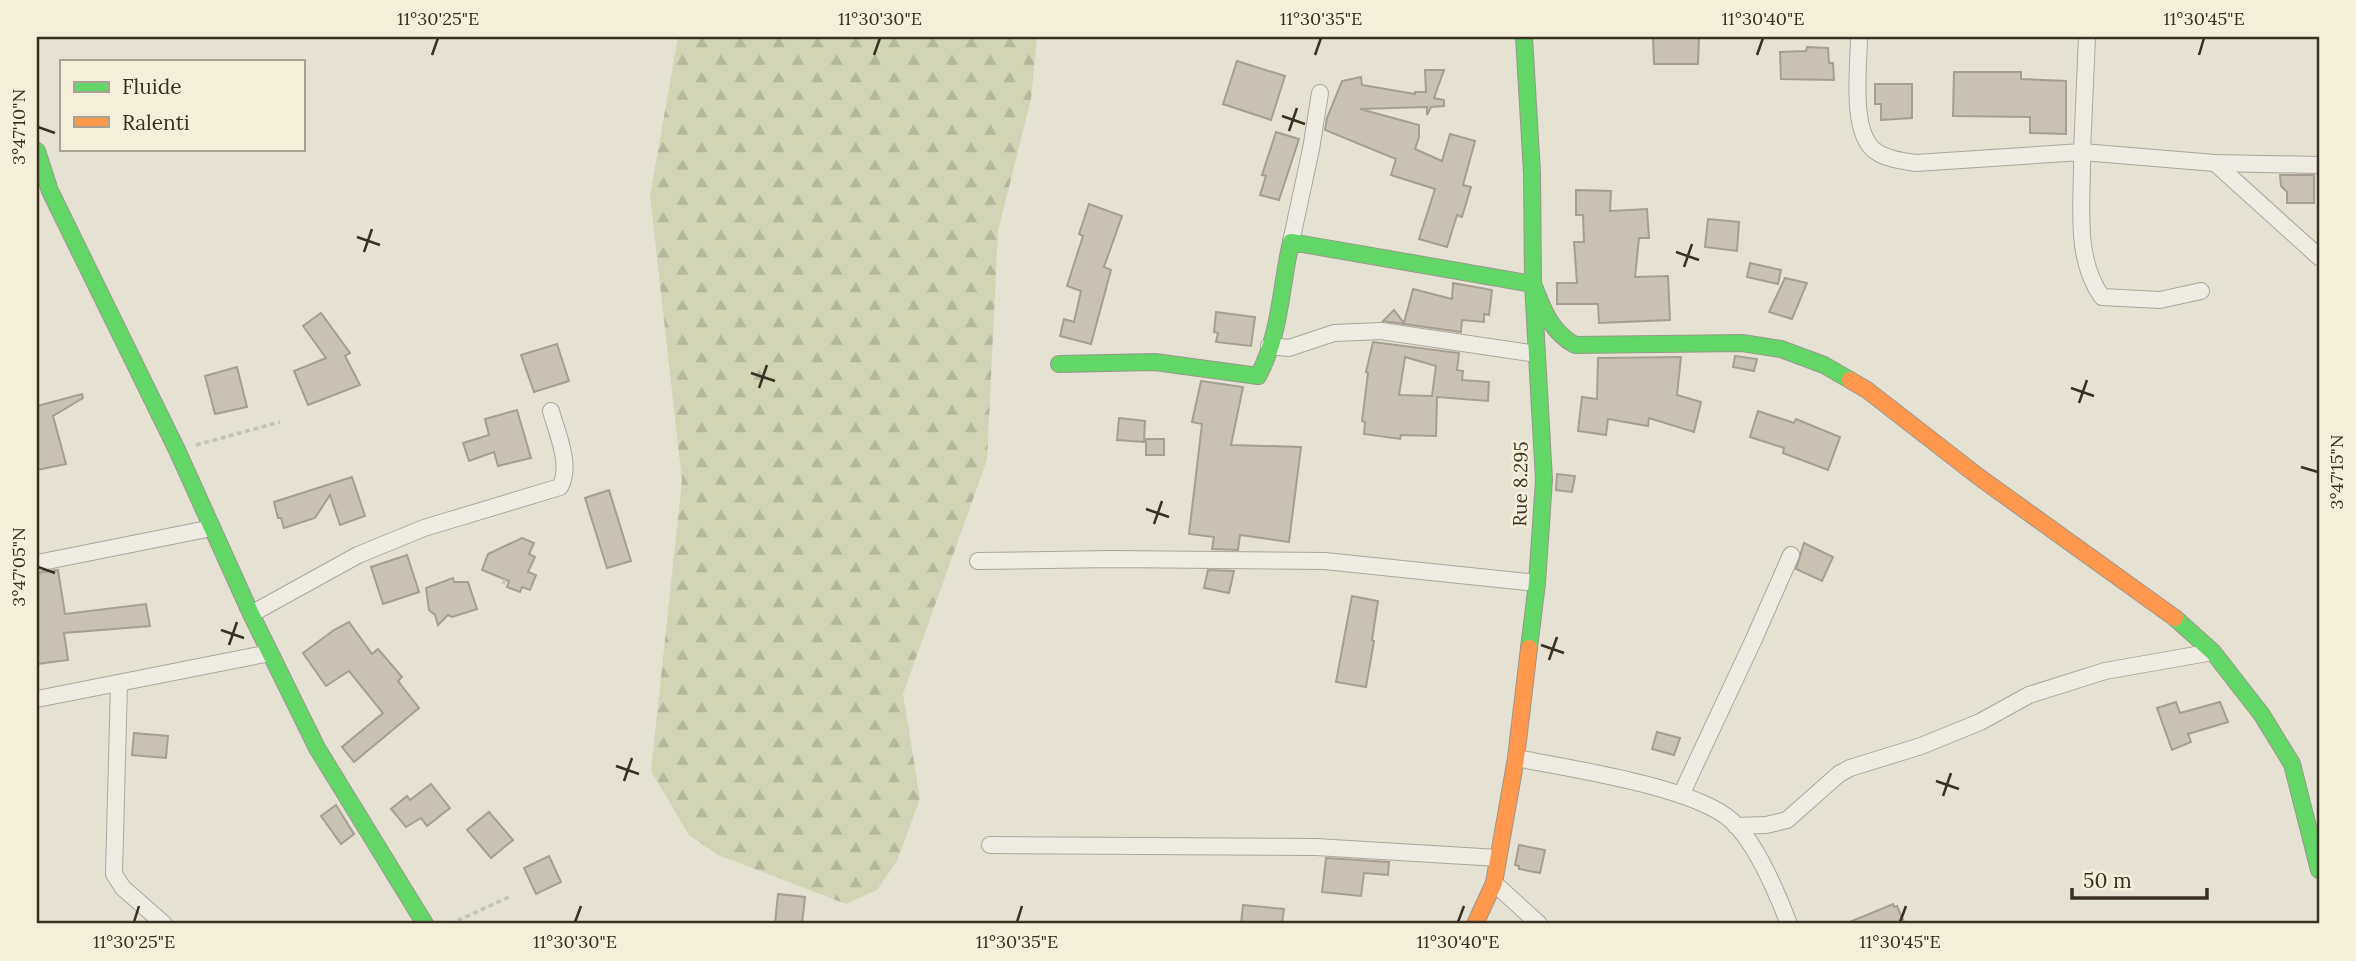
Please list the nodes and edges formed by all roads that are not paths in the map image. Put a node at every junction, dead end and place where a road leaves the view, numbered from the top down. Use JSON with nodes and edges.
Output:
{"nodes":[{"id":1,"x":1524,"y":37,"type":"edge"},
{"id":2,"x":1859,"y":37,"type":"edge"},
{"id":3,"x":2087,"y":37,"type":"edge"},
{"id":4,"x":1320,"y":93,"type":"dead end"},
{"id":5,"x":37,"y":152,"type":"edge"},
{"id":6,"x":2082,"y":152,"type":"junction"},
{"id":7,"x":2215,"y":163,"type":"junction"},
{"id":8,"x":2319,"y":165,"type":"edge"},
{"id":9,"x":1291,"y":242,"type":"junction"},
{"id":10,"x":2319,"y":257,"type":"edge"},
{"id":11,"x":1533,"y":284,"type":"junction"},
{"id":12,"x":2201,"y":291,"type":"dead end"},
{"id":13,"x":1269,"y":346,"type":"junction"},
{"id":14,"x":1537,"y":354,"type":"junction"},
{"id":15,"x":1059,"y":364,"type":"dead end"},
{"id":16,"x":551,"y":411,"type":"dead end"},
{"id":17,"x":212,"y":528,"type":"junction"},
{"id":18,"x":1791,"y":555,"type":"dead end"},
{"id":19,"x":978,"y":561,"type":"dead end"},
{"id":20,"x":37,"y":563,"type":"edge"},
{"id":21,"x":1536,"y":583,"type":"junction"},
{"id":22,"x":251,"y":614,"type":"junction"},
{"id":23,"x":2213,"y":652,"type":"junction"},
{"id":24,"x":270,"y":653,"type":"junction"},
{"id":25,"x":119,"y":683,"type":"junction"},
{"id":26,"x":37,"y":699,"type":"edge"},
{"id":27,"x":1516,"y":758,"type":"junction"},
{"id":28,"x":1681,"y":795,"type":"junction"},
{"id":29,"x":1736,"y":826,"type":"junction"},
{"id":30,"x":990,"y":845,"type":"dead end"},
{"id":31,"x":1498,"y":858,"type":"junction"},
{"id":32,"x":2319,"y":870,"type":"edge"},
{"id":33,"x":1494,"y":883,"type":"junction"},
{"id":34,"x":164,"y":924,"type":"edge"},
{"id":35,"x":425,"y":924,"type":"edge"},
{"id":36,"x":1475,"y":924,"type":"edge"},
{"id":37,"x":1539,"y":924,"type":"edge"},
{"id":38,"x":1790,"y":924,"type":"edge"}],
"edges":[{"from":1,"to":11,"type":"street","name":"Rue 8.295"},
{"from":2,"to":6,"type":"street"},
{"from":3,"to":6,"type":"street"},
{"from":4,"to":9,"type":"street"},
{"from":5,"to":17,"type":"street"},
{"from":6,"to":7,"type":"street"},
{"from":6,"to":12,"type":"street"},
{"from":7,"to":8,"type":"street"},
{"from":7,"to":10,"type":"street"},
{"from":9,"to":11,"type":"street"},
{"from":9,"to":13,"type":"street"},
{"from":11,"to":14,"type":"street","name":"Rue 8.295"},
{"from":11,"to":23,"type":"street"},
{"from":13,"to":14,"type":"street"},
{"from":13,"to":15,"type":"street"},
{"from":14,"to":21,"type":"street","name":"Rue 8.295"},
{"from":16,"to":22,"type":"street"},
{"from":17,"to":20,"type":"street"},
{"from":17,"to":22,"type":"street"},
{"from":18,"to":28,"type":"street"},
{"from":19,"to":21,"type":"street"},
{"from":21,"to":27,"type":"street","name":"Rue 8.295"},
{"from":22,"to":24,"type":"street"},
{"from":23,"to":29,"type":"street"},
{"from":23,"to":32,"type":"street"},
{"from":24,"to":25,"type":"street"},
{"from":24,"to":35,"type":"street"},
{"from":25,"to":26,"type":"street"},
{"from":25,"to":34,"type":"street"},
{"from":27,"to":28,"type":"street"},
{"from":27,"to":31,"type":"street","name":"Rue 8.295"},
{"from":28,"to":29,"type":"street"},
{"from":29,"to":38,"type":"street"},
{"from":30,"to":31,"type":"street"},
{"from":31,"to":33,"type":"street","name":"Rue 8.295"},
{"from":33,"to":36,"type":"street","name":"Rue 8.295"},
{"from":33,"to":37,"type":"street"}]}
